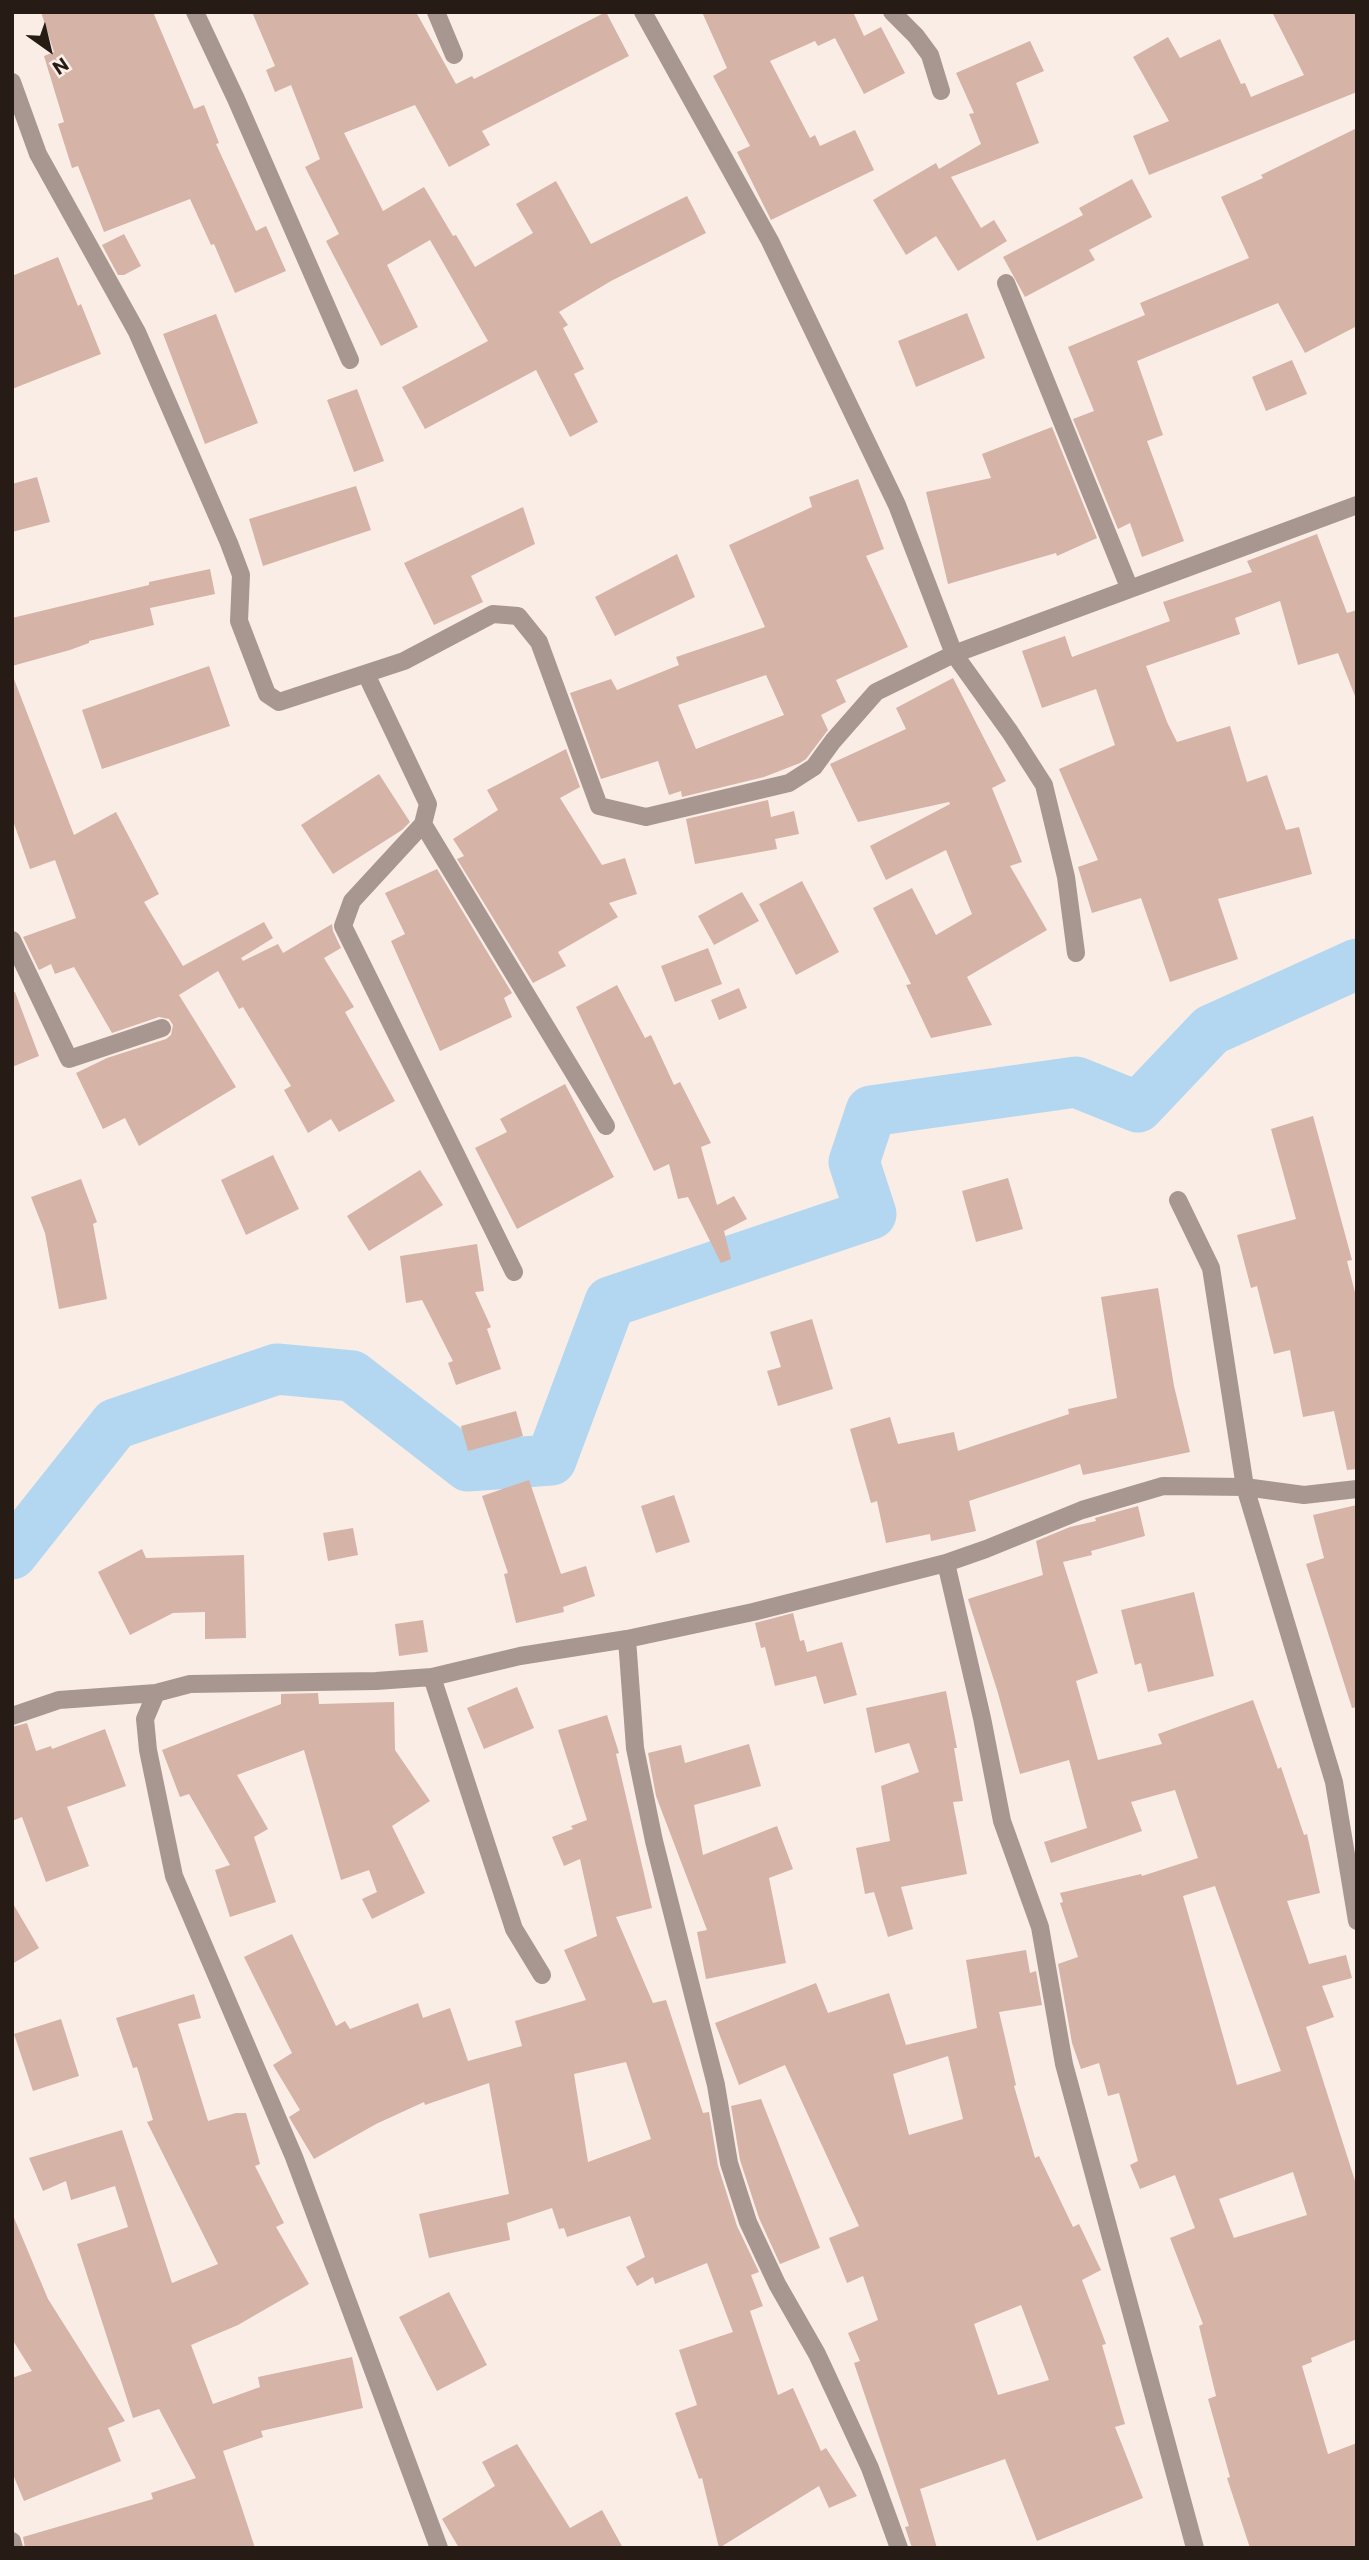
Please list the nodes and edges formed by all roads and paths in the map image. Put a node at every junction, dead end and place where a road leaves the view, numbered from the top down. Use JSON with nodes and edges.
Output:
{"nodes":[{"id":1,"x":195,"y":12,"type":"edge"},
{"id":2,"x":436,"y":12,"type":"edge"},
{"id":3,"x":643,"y":12,"type":"edge"},
{"id":4,"x":892,"y":12,"type":"edge"},
{"id":5,"x":454,"y":55,"type":"dead end"},
{"id":6,"x":12,"y":82,"type":"edge"},
{"id":7,"x":941,"y":90,"type":"dead end"},
{"id":8,"x":1006,"y":283,"type":"dead end"},
{"id":9,"x":350,"y":360,"type":"dead end"},
{"id":10,"x":1357,"y":505,"type":"edge"},
{"id":11,"x":1129,"y":587,"type":"junction"},
{"id":12,"x":954,"y":654,"type":"junction"},
{"id":13,"x":366,"y":674,"type":"junction"},
{"id":14,"x":423,"y":824,"type":"junction"},
{"id":15,"x":12,"y":940,"type":"edge"},
{"id":16,"x":1076,"y":953,"type":"dead end"},
{"id":17,"x":162,"y":1028,"type":"dead end"},
{"id":18,"x":606,"y":1126,"type":"dead end"},
{"id":19,"x":1178,"y":1200,"type":"dead end"},
{"id":20,"x":514,"y":1272,"type":"dead end"},
{"id":21,"x":1245,"y":1487,"type":"junction"},
{"id":22,"x":1357,"y":1489,"type":"edge"},
{"id":23,"x":946,"y":1563,"type":"junction"},
{"id":24,"x":627,"y":1639,"type":"junction"},
{"id":25,"x":432,"y":1677,"type":"junction"},
{"id":26,"x":156,"y":1693,"type":"junction"},
{"id":27,"x":12,"y":1716,"type":"edge"},
{"id":28,"x":1357,"y":1921,"type":"edge"},
{"id":29,"x":542,"y":1975,"type":"dead end"},
{"id":30,"x":12,"y":2541,"type":"edge"},
{"id":31,"x":15,"y":2548,"type":"edge"},
{"id":32,"x":439,"y":2548,"type":"edge"},
{"id":33,"x":899,"y":2548,"type":"edge"},
{"id":34,"x":1195,"y":2548,"type":"edge"}],
"edges":[{"from":1,"to":9,"type":"street"},
{"from":2,"to":5,"type":"street"},
{"from":3,"to":12,"type":"street"},
{"from":4,"to":7,"type":"street"},
{"from":6,"to":13,"type":"street"},
{"from":8,"to":11,"type":"street"},
{"from":10,"to":11,"type":"street"},
{"from":11,"to":12,"type":"street"},
{"from":12,"to":13,"type":"street"},
{"from":12,"to":16,"type":"street"},
{"from":13,"to":14,"type":"street"},
{"from":14,"to":18,"type":"street"},
{"from":14,"to":20,"type":"street"},
{"from":15,"to":17,"type":"street"},
{"from":19,"to":21,"type":"street"},
{"from":21,"to":22,"type":"street"},
{"from":21,"to":23,"type":"street"},
{"from":21,"to":28,"type":"street"},
{"from":23,"to":24,"type":"street"},
{"from":23,"to":34,"type":"street"},
{"from":24,"to":25,"type":"street"},
{"from":24,"to":33,"type":"street"},
{"from":25,"to":26,"type":"street"},
{"from":25,"to":29,"type":"street"},
{"from":26,"to":27,"type":"street"},
{"from":26,"to":32,"type":"street"},
{"from":30,"to":31,"type":"street"}]}
